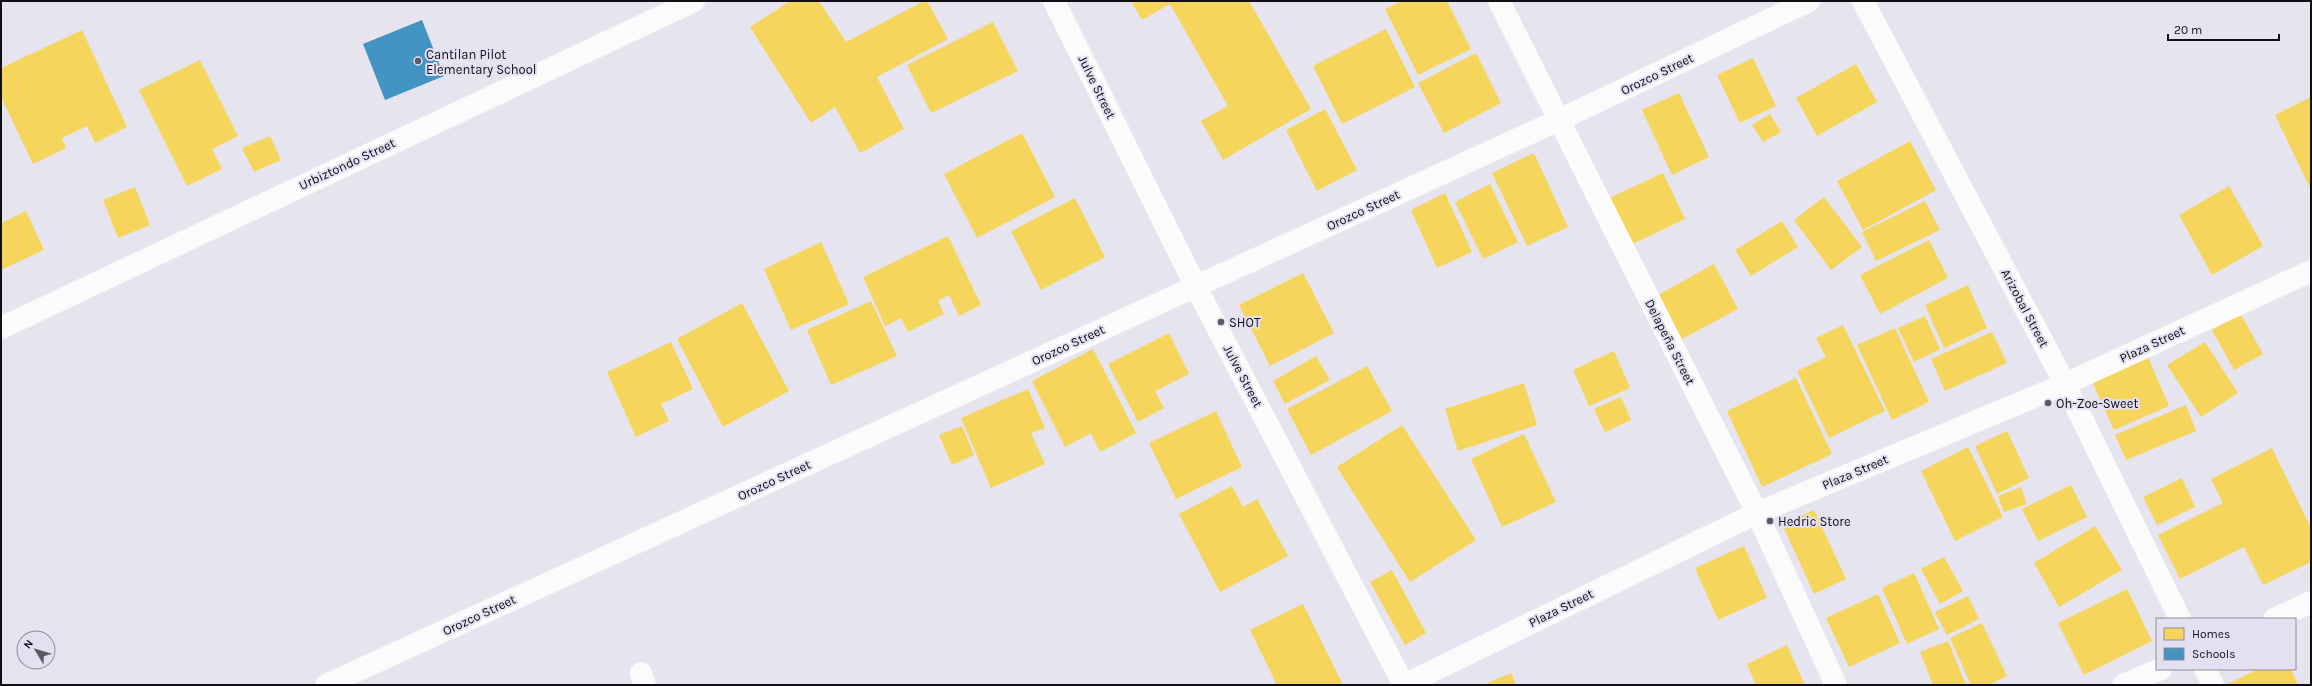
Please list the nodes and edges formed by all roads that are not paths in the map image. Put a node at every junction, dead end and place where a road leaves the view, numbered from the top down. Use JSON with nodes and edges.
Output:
{"nodes":[{"id":1,"x":694,"y":1,"type":"edge"},
{"id":2,"x":1054,"y":1,"type":"edge"},
{"id":3,"x":1499,"y":1,"type":"edge"},
{"id":4,"x":1808,"y":1,"type":"edge"},
{"id":5,"x":1862,"y":1,"type":"edge"},
{"id":6,"x":1559,"y":120,"type":"junction"},
{"id":7,"x":2311,"y":271,"type":"edge"},
{"id":8,"x":1196,"y":287,"type":"junction"},
{"id":9,"x":1,"y":328,"type":"edge"},
{"id":10,"x":2065,"y":384,"type":"junction"},
{"id":11,"x":1757,"y":514,"type":"junction"},
{"id":12,"x":2311,"y":602,"type":"edge"},
{"id":13,"x":2180,"y":618,"type":"edge"},
{"id":14,"x":2276,"y":618,"type":"edge"},
{"id":15,"x":2159,"y":670,"type":"edge"},
{"id":16,"x":2206,"y":670,"type":"edge"},
{"id":17,"x":326,"y":685,"type":"edge"},
{"id":18,"x":1404,"y":685,"type":"edge"},
{"id":19,"x":1836,"y":685,"type":"edge"},
{"id":20,"x":2123,"y":685,"type":"edge"},
{"id":21,"x":2213,"y":685,"type":"edge"}],
"edges":[{"from":1,"to":9,"type":"street","name":"Urbiztondo Street"},
{"from":2,"to":8,"type":"street","name":"Julve Street"},
{"from":3,"to":6,"type":"street","name":"Delapeña Street"},
{"from":4,"to":6,"type":"street","name":"Orozco Street"},
{"from":5,"to":10,"type":"street","name":"Arizobal Street"},
{"from":6,"to":8,"type":"street","name":"Orozco Street"},
{"from":6,"to":11,"type":"street","name":"Delapeña Street"},
{"from":7,"to":10,"type":"street","name":"Plaza Street"},
{"from":8,"to":17,"type":"street","name":"Orozco Street"},
{"from":8,"to":18,"type":"street","name":"Julve Street"},
{"from":10,"to":11,"type":"street","name":"Plaza Street"},
{"from":10,"to":13,"type":"street","name":"Arizobal Street"},
{"from":11,"to":18,"type":"street","name":"Plaza Street"},
{"from":11,"to":19,"type":"street","name":"Delapeña Street"},
{"from":12,"to":14,"type":"street"},
{"from":15,"to":20,"type":"street"},
{"from":16,"to":21,"type":"street"}]}
